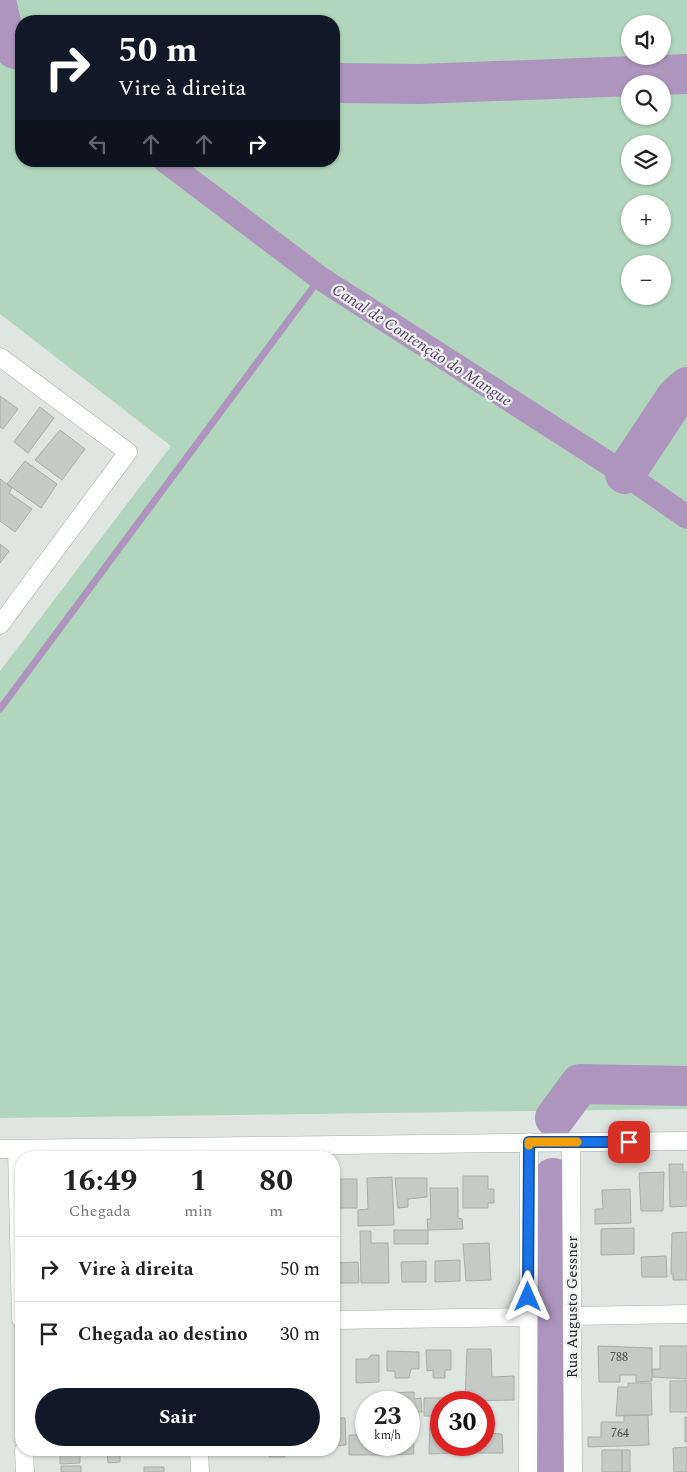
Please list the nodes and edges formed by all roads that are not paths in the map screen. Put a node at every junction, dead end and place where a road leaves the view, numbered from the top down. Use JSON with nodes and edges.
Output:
{"nodes":[{"id":1,"x":0,"y":357,"type":"edge"},
{"id":2,"x":0,"y":624,"type":"edge"},
{"id":3,"x":687,"y":1141,"type":"edge"},
{"id":4,"x":529,"y":1142,"type":"junction"},
{"id":5,"x":572,"y":1142,"type":"junction"},
{"id":6,"x":9,"y":1149,"type":"edge"},
{"id":7,"x":15,"y":1234,"type":"edge"},
{"id":8,"x":687,"y":1314,"type":"edge"},
{"id":9,"x":572,"y":1316,"type":"junction"},
{"id":10,"x":528,"y":1317,"type":"junction"},
{"id":11,"x":340,"y":1320,"type":"edge"},
{"id":12,"x":24,"y":1456,"type":"edge"},
{"id":13,"x":199,"y":1456,"type":"edge"},
{"id":14,"x":25,"y":1472,"type":"edge"},
{"id":15,"x":200,"y":1472,"type":"edge"},
{"id":16,"x":528,"y":1472,"type":"edge"},
{"id":17,"x":573,"y":1472,"type":"edge"}],
"edges":[{"from":1,"to":2,"type":"street"},
{"from":3,"to":5,"type":"street"},
{"from":4,"to":5,"type":"street"},
{"from":4,"to":6,"type":"street"},
{"from":4,"to":10,"type":"street"},
{"from":5,"to":9,"type":"street","name":"Rua Augusto Gessner"},
{"from":6,"to":7,"type":"street"},
{"from":8,"to":9,"type":"street"},
{"from":9,"to":17,"type":"street","name":"Rua Augusto Gessner"},
{"from":10,"to":11,"type":"street"},
{"from":10,"to":16,"type":"street"},
{"from":12,"to":14,"type":"street"},
{"from":13,"to":15,"type":"street"}]}
